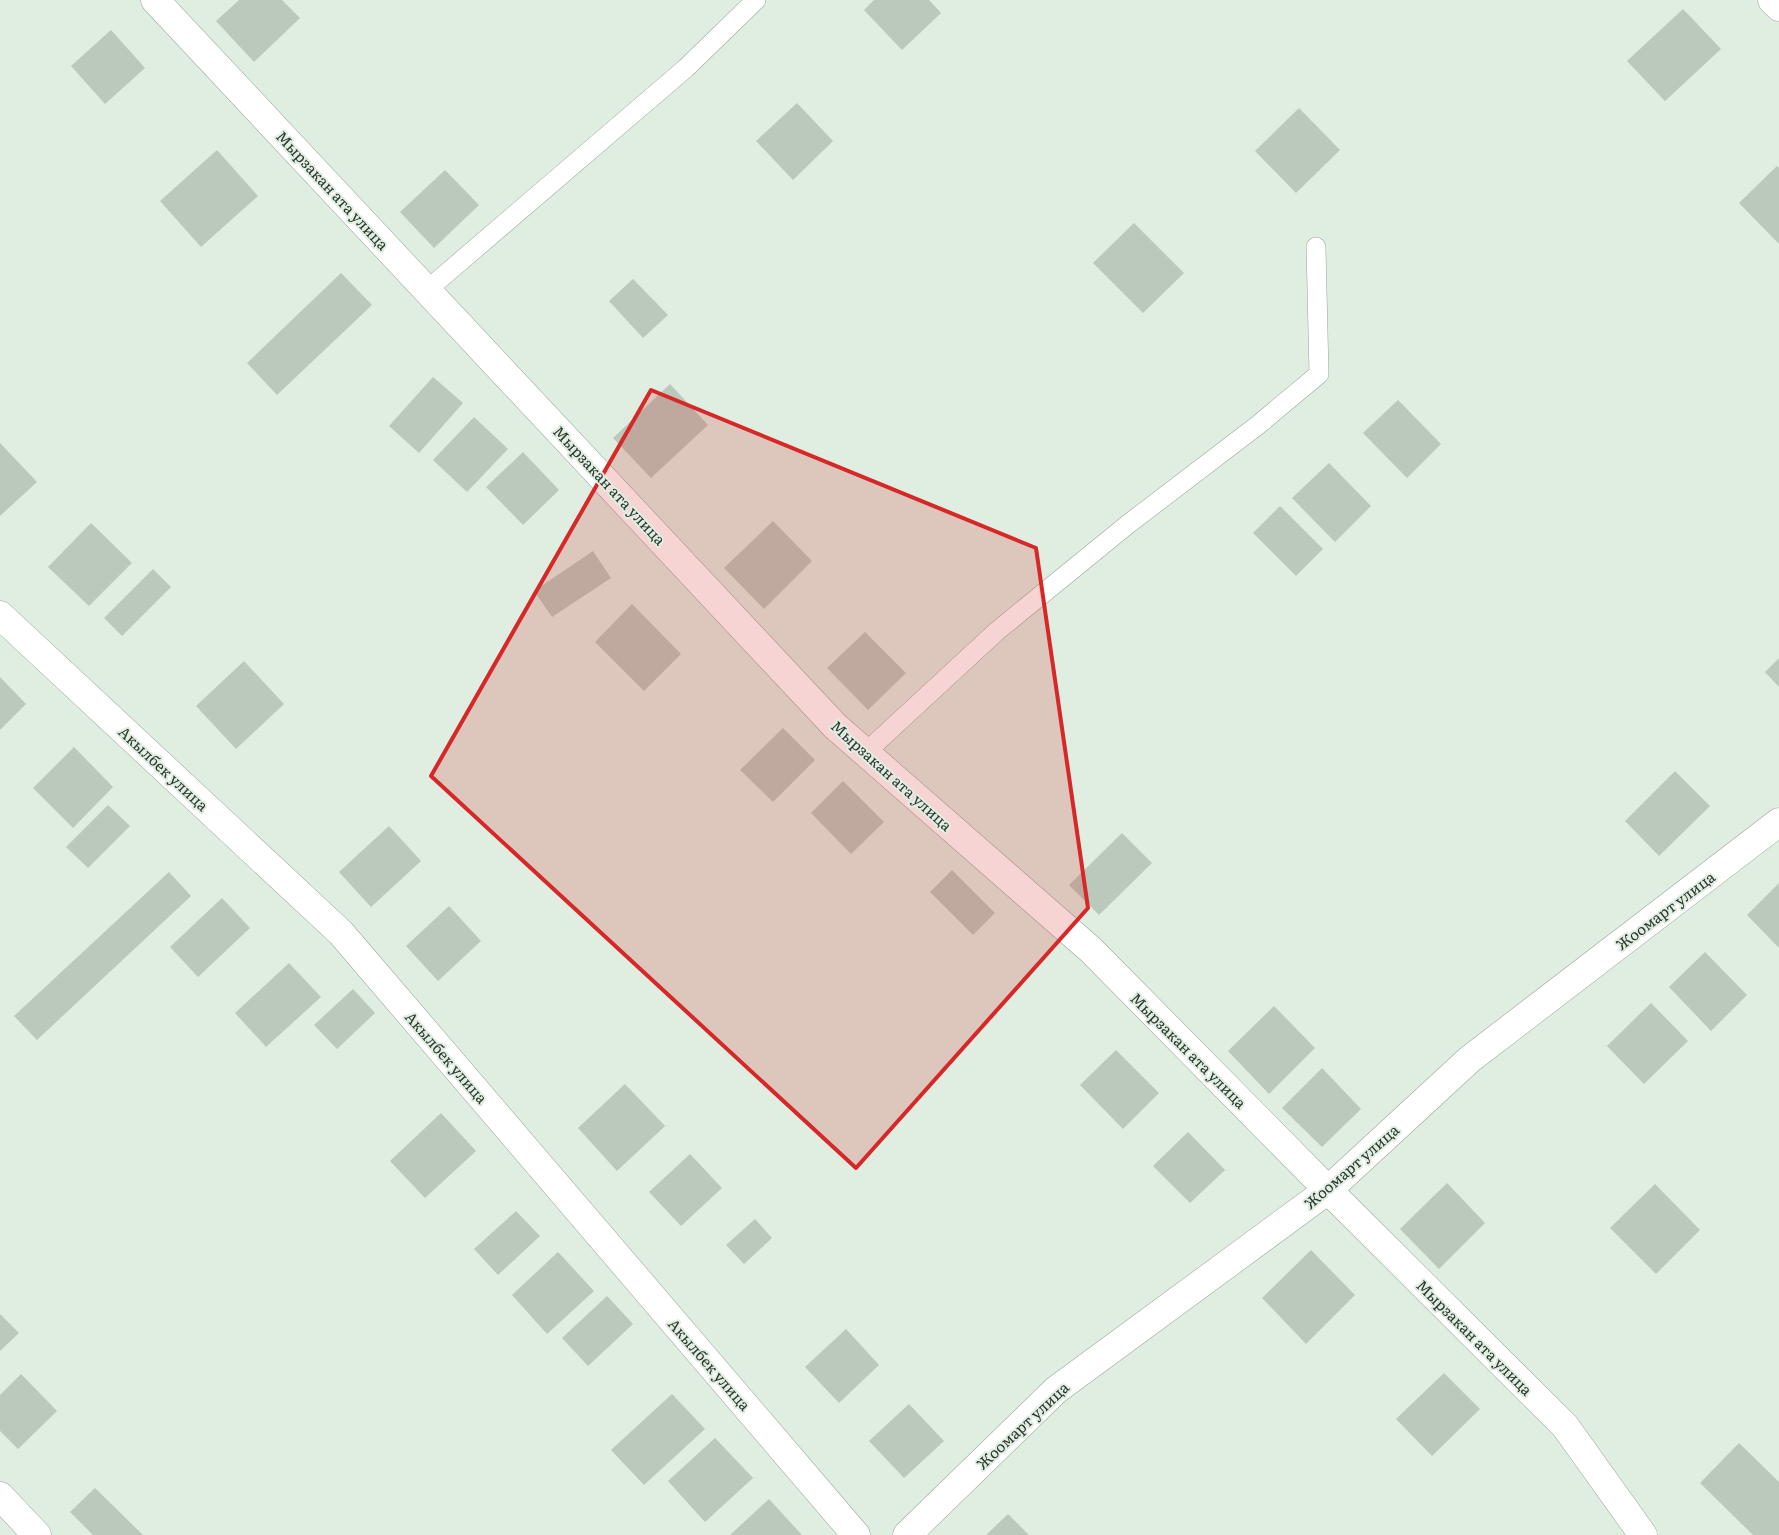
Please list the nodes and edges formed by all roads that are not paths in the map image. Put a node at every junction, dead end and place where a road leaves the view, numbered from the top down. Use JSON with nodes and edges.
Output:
{"nodes":[{"id":1,"x":155,"y":0,"type":"edge"},
{"id":2,"x":756,"y":0,"type":"edge"},
{"id":3,"x":1772,"y":0,"type":"edge"},
{"id":4,"x":1779,"y":7,"type":"edge"},
{"id":5,"x":1316,"y":247,"type":"dead end"},
{"id":6,"x":427,"y":290,"type":"junction"},
{"id":7,"x":0,"y":614,"type":"edge"},
{"id":8,"x":865,"y":753,"type":"junction"},
{"id":9,"x":1779,"y":822,"type":"edge"},
{"id":10,"x":1328,"y":1190,"type":"junction"},
{"id":11,"x":0,"y":1496,"type":"edge"},
{"id":12,"x":37,"y":1535,"type":"edge"},
{"id":13,"x":856,"y":1535,"type":"edge"},
{"id":14,"x":907,"y":1535,"type":"edge"},
{"id":15,"x":1643,"y":1535,"type":"edge"}],
"edges":[{"from":1,"to":6,"type":"street","name":"Мырзакан ата улица"},
{"from":2,"to":6,"type":"lane"},
{"from":3,"to":4,"type":"street"},
{"from":5,"to":8,"type":"lane"},
{"from":6,"to":8,"type":"street","name":"Мырзакан ата улица"},
{"from":7,"to":13,"type":"street","name":"Акылбек улица"},
{"from":8,"to":10,"type":"street","name":"Мырзакан ата улица"},
{"from":9,"to":10,"type":"street","name":"Жоомарт улица"},
{"from":10,"to":14,"type":"street","name":"Жоомарт улица"},
{"from":10,"to":15,"type":"street","name":"Мырзакан ата улица"},
{"from":11,"to":12,"type":"street"}]}
